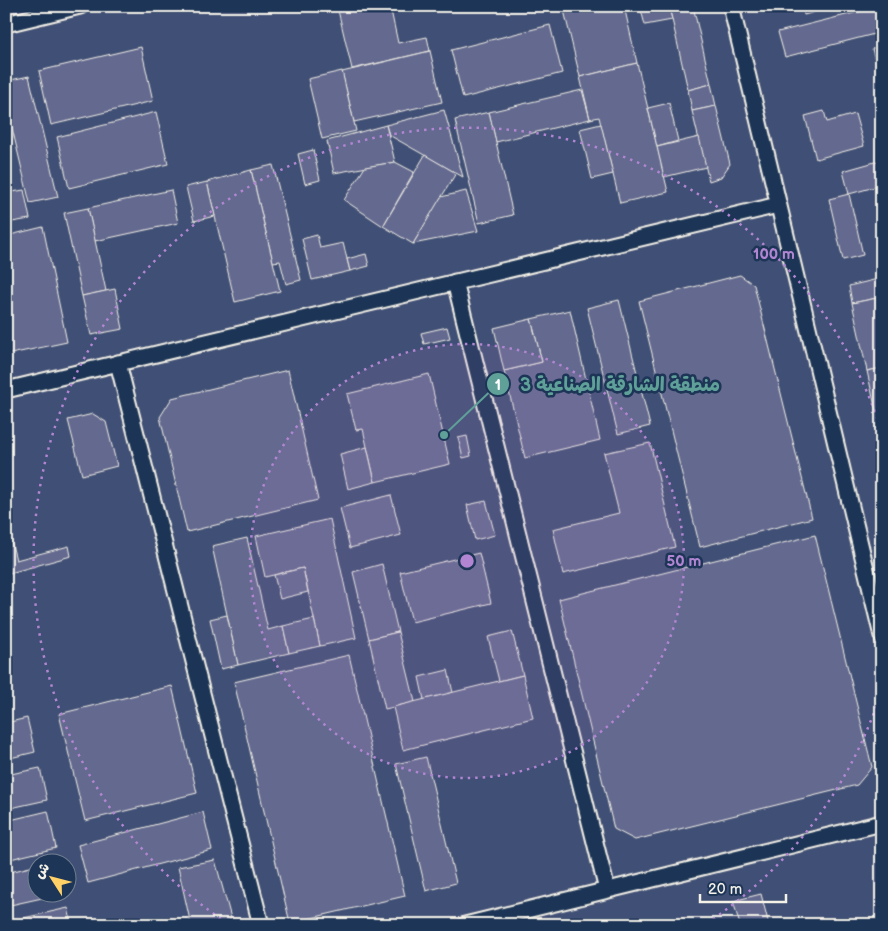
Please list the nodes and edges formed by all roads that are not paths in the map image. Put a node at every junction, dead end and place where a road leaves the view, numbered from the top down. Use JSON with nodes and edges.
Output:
{"nodes":[{"id":1,"x":80,"y":6,"type":"edge"},
{"id":2,"x":731,"y":6,"type":"edge"},
{"id":3,"x":6,"y":24,"type":"edge"},
{"id":4,"x":778,"y":205,"type":"junction"},
{"id":5,"x":455,"y":282,"type":"junction"},
{"id":6,"x":118,"y":363,"type":"junction"},
{"id":7,"x":6,"y":390,"type":"edge"},
{"id":8,"x":882,"y":636,"type":"edge"},
{"id":9,"x":882,"y":823,"type":"edge"},
{"id":10,"x":607,"y":890,"type":"junction"},
{"id":11,"x":261,"y":925,"type":"edge"},
{"id":12,"x":464,"y":925,"type":"edge"}],
"edges":[{"from":1,"to":3,"type":"lane"},
{"from":2,"to":4,"type":"lane"},
{"from":4,"to":5,"type":"lane"},
{"from":4,"to":8,"type":"lane"},
{"from":5,"to":6,"type":"lane"},
{"from":5,"to":10,"type":"lane"},
{"from":6,"to":7,"type":"lane"},
{"from":6,"to":11,"type":"lane"},
{"from":9,"to":10,"type":"lane"},
{"from":10,"to":12,"type":"lane"}]}
